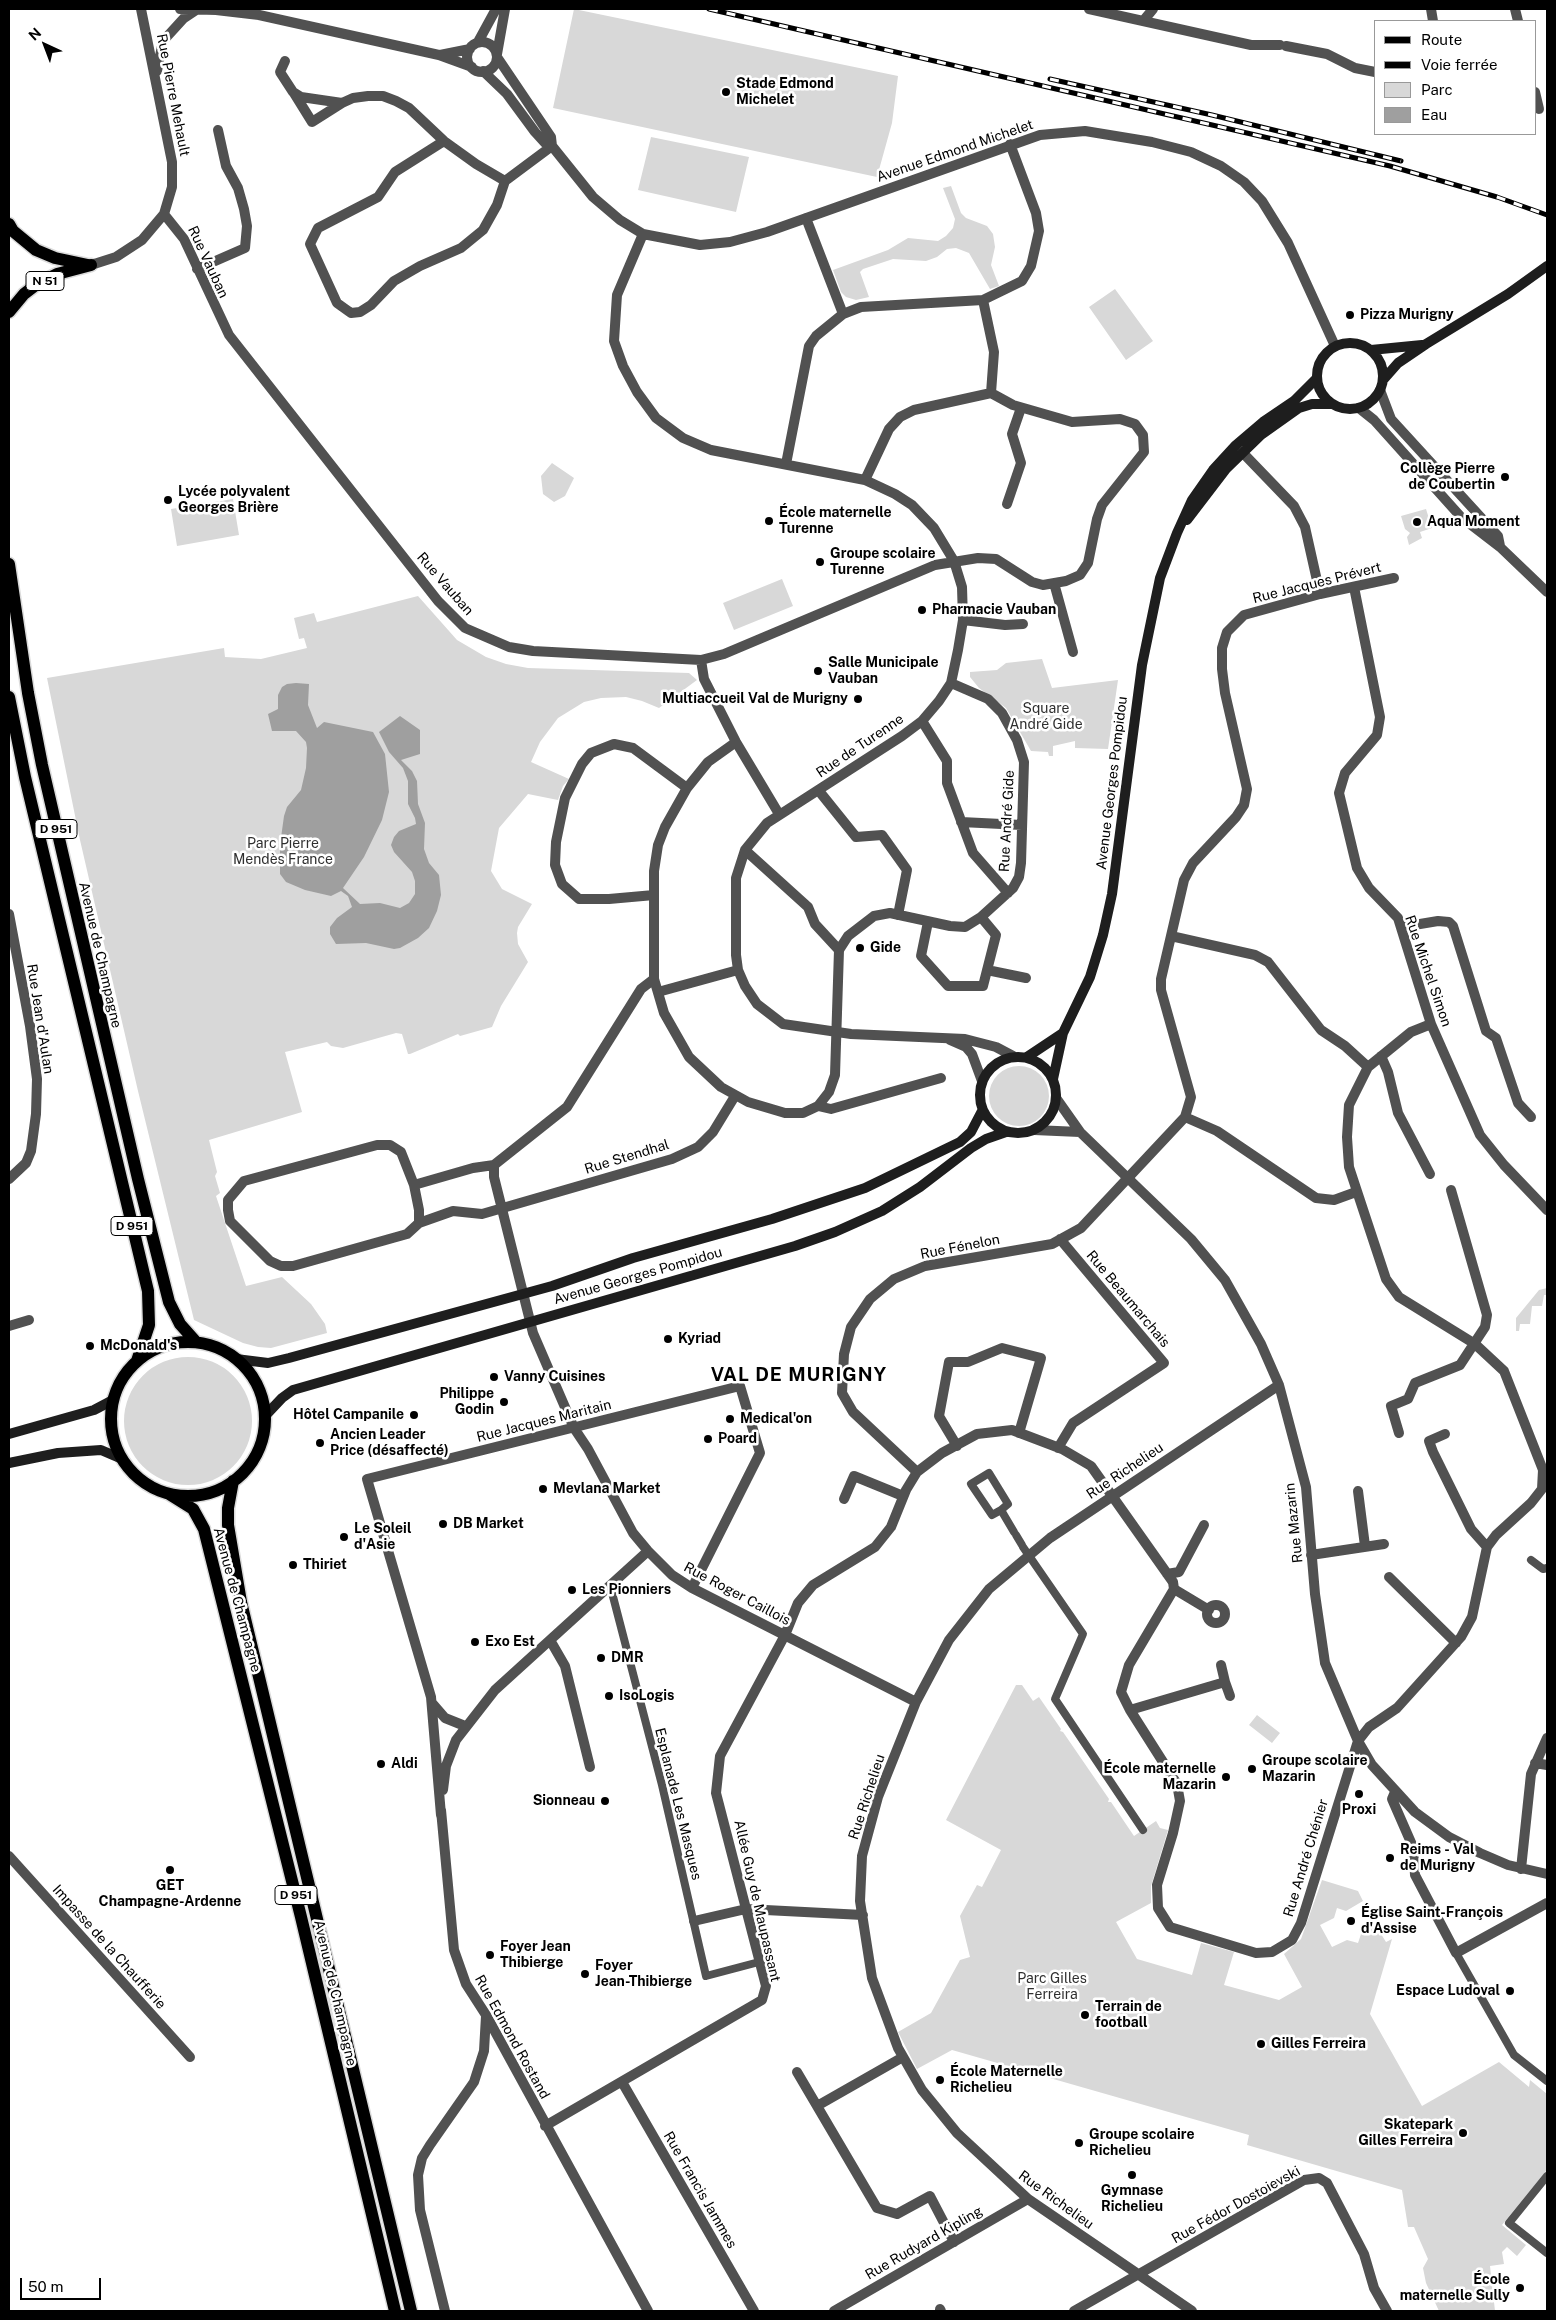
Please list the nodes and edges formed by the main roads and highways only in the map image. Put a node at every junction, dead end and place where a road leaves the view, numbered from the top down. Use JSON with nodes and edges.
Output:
{"nodes":[{"id":1,"x":9,"y":224,"type":"edge"},
{"id":2,"x":1547,"y":266,"type":"edge"},
{"id":3,"x":9,"y":312,"type":"edge"},
{"id":4,"x":1426,"y":344,"type":"junction"},
{"id":5,"x":1371,"y":350,"type":"junction"},
{"id":6,"x":1317,"y":378,"type":"junction"},
{"id":7,"x":1382,"y":385,"type":"junction"},
{"id":8,"x":1332,"y":404,"type":"junction"},
{"id":9,"x":1177,"y":533,"type":"junction"},
{"id":10,"x":9,"y":564,"type":"edge"},
{"id":11,"x":9,"y":697,"type":"edge"},
{"id":12,"x":1063,"y":1033,"type":"junction"},
{"id":13,"x":1027,"y":1057,"type":"junction"},
{"id":14,"x":1053,"y":1079,"type":"junction"},
{"id":15,"x":982,"y":1111,"type":"junction"},
{"id":16,"x":1006,"y":1132,"type":"junction"},
{"id":17,"x":196,"y":1342,"type":"junction"},
{"id":18,"x":236,"y":1359,"type":"junction"},
{"id":19,"x":137,"y":1362,"type":"junction"},
{"id":20,"x":113,"y":1400,"type":"junction"},
{"id":21,"x":265,"y":1416,"type":"junction"},
{"id":22,"x":9,"y":1434,"type":"edge"},
{"id":23,"x":122,"y":1459,"type":"junction"},
{"id":24,"x":9,"y":1463,"type":"edge"},
{"id":25,"x":233,"y":1481,"type":"junction"},
{"id":26,"x":169,"y":1494,"type":"junction"},
{"id":27,"x":395,"y":2311,"type":"edge"},
{"id":28,"x":411,"y":2311,"type":"edge"}],
"edges":[{"from":1,"to":3,"type":"main road","number":"N 51"},
{"from":2,"to":4,"type":"main road"},
{"from":4,"to":5,"type":"main road"},
{"from":4,"to":7,"type":"main road"},
{"from":5,"to":6,"type":"main road"},
{"from":5,"to":7,"type":"main road"},
{"from":6,"to":8,"type":"main road"},
{"from":6,"to":9,"type":"main road","name":"Avenue Georges Pompidou"},
{"from":7,"to":8,"type":"main road"},
{"from":8,"to":9,"type":"main road","name":"Avenue Georges Pompidou"},
{"from":9,"to":12,"type":"main road","name":"Avenue Georges Pompidou"},
{"from":10,"to":17,"type":"main road","name":"Avenue de Champagne","number":"D 951"},
{"from":11,"to":19,"type":"main road","number":"D 951"},
{"from":12,"to":13,"type":"main road"},
{"from":12,"to":14,"type":"main road","name":"Avenue Georges Pompidou"},
{"from":13,"to":14,"type":"main road"},
{"from":13,"to":15,"type":"main road"},
{"from":14,"to":16,"type":"main road"},
{"from":15,"to":16,"type":"main road"},
{"from":15,"to":18,"type":"main road","name":"Avenue Georges Pompidou"},
{"from":16,"to":21,"type":"main road","name":"Avenue Georges Pompidou"},
{"from":17,"to":18,"type":"main road"},
{"from":17,"to":19,"type":"main road"},
{"from":18,"to":21,"type":"main road"},
{"from":19,"to":20,"type":"main road"},
{"from":20,"to":22,"type":"main road"},
{"from":20,"to":23,"type":"main road"},
{"from":21,"to":25,"type":"main road"},
{"from":23,"to":24,"type":"main road"},
{"from":23,"to":26,"type":"main road"},
{"from":25,"to":26,"type":"main road"},
{"from":25,"to":28,"type":"main road","name":"Avenue de Champagne","number":"D 951"},
{"from":26,"to":27,"type":"main road","name":"Avenue de Champagne","number":"D 951"}]}
